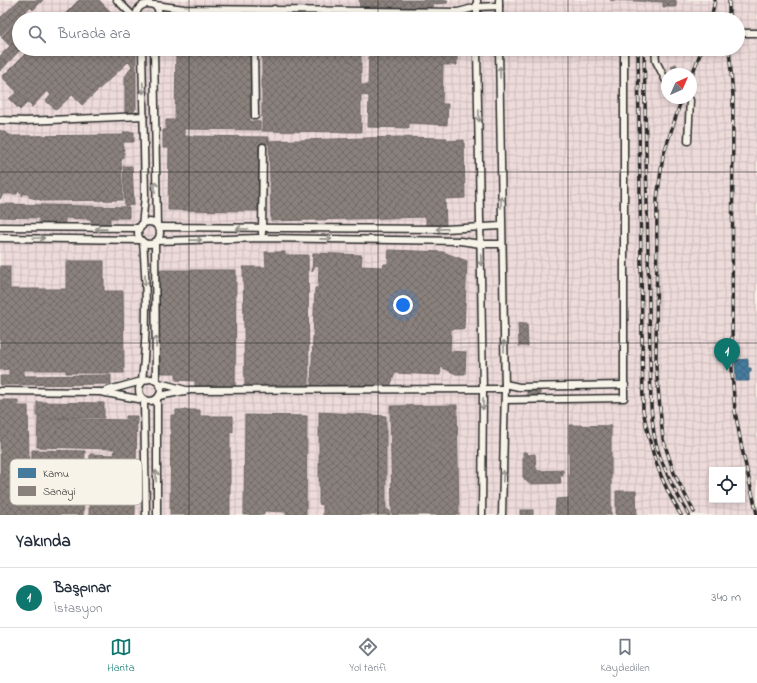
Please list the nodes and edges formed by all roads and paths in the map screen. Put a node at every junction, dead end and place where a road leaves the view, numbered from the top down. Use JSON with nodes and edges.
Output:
{"nodes":[{"id":1,"x":117,"y":0,"type":"edge"},
{"id":2,"x":137,"y":0,"type":"edge"},
{"id":3,"x":477,"y":3,"type":"edge"},
{"id":4,"x":499,"y":3,"type":"edge"},
{"id":5,"x":143,"y":4,"type":"junction"},
{"id":6,"x":155,"y":5,"type":"junction"},
{"id":7,"x":274,"y":9,"type":"joint"},
{"id":8,"x":324,"y":10,"type":"joint"},
{"id":9,"x":129,"y":12,"type":"edge"},
{"id":10,"x":137,"y":12,"type":"edge"},
{"id":11,"x":160,"y":12,"type":"edge"},
{"id":12,"x":745,"y":32,"type":"edge"},
{"id":13,"x":757,"y":33,"type":"edge"},
{"id":14,"x":142,"y":56,"type":"edge"},
{"id":15,"x":154,"y":56,"type":"edge"},
{"id":16,"x":254,"y":56,"type":"edge"},
{"id":17,"x":478,"y":56,"type":"edge"},
{"id":18,"x":499,"y":56,"type":"edge"},
{"id":19,"x":624,"y":56,"type":"edge"},
{"id":20,"x":656,"y":56,"type":"edge"},
{"id":21,"x":661,"y":71,"type":"edge"},
{"id":22,"x":690,"y":104,"type":"edge"},
{"id":23,"x":144,"y":116,"type":"junction"},
{"id":24,"x":255,"y":116,"type":"dead end"},
{"id":25,"x":0,"y":120,"type":"edge"},
{"id":26,"x":688,"y":141,"type":"dead end"},
{"id":27,"x":263,"y":147,"type":"dead end"},
{"id":28,"x":157,"y":226,"type":"junction"},
{"id":29,"x":480,"y":226,"type":"junction"},
{"id":30,"x":501,"y":226,"type":"junction"},
{"id":31,"x":0,"y":227,"type":"edge"},
{"id":32,"x":141,"y":227,"type":"junction"},
{"id":33,"x":53,"y":228,"type":"junction"},
{"id":34,"x":262,"y":229,"type":"junction"},
{"id":35,"x":0,"y":238,"type":"edge"},
{"id":36,"x":53,"y":238,"type":"junction"},
{"id":37,"x":262,"y":238,"type":"junction"},
{"id":38,"x":142,"y":241,"type":"junction"},
{"id":39,"x":156,"y":242,"type":"junction"},
{"id":40,"x":481,"y":244,"type":"junction"},
{"id":41,"x":502,"y":244,"type":"junction"},
{"id":42,"x":142,"y":381,"type":"junction"},
{"id":43,"x":158,"y":382,"type":"junction"},
{"id":44,"x":625,"y":385,"type":"junction"},
{"id":45,"x":505,"y":387,"type":"junction"},
{"id":46,"x":190,"y":390,"type":"junction"},
{"id":47,"x":483,"y":390,"type":"junction"},
{"id":48,"x":0,"y":391,"type":"edge"},
{"id":49,"x":100,"y":392,"type":"junction"},
{"id":50,"x":158,"y":398,"type":"junction"},
{"id":51,"x":144,"y":400,"type":"junction"},
{"id":52,"x":505,"y":400,"type":"junction"},
{"id":53,"x":146,"y":515,"type":"edge"},
{"id":54,"x":157,"y":515,"type":"edge"},
{"id":55,"x":482,"y":515,"type":"edge"},
{"id":56,"x":502,"y":515,"type":"edge"}],
"edges":[{"from":1,"to":9,"type":"street"},
{"from":2,"to":5,"type":"street"},
{"from":3,"to":4,"type":"street"},
{"from":3,"to":8,"type":"street"},
{"from":5,"to":6,"type":"street"},
{"from":5,"to":10,"type":"street"},
{"from":6,"to":7,"type":"street"},
{"from":6,"to":11,"type":"street"},
{"from":7,"to":8,"type":"street"},
{"from":12,"to":13,"type":"street"},
{"from":14,"to":23,"type":"street","one_way":true},
{"from":28,"to":15,"type":"street","one_way":true},
{"from":16,"to":24,"type":"street"},
{"from":17,"to":29,"type":"street","one_way":true},
{"from":30,"to":18,"type":"street","one_way":true},
{"from":19,"to":44,"type":"street"},
{"from":20,"to":21,"type":"street"},
{"from":22,"to":26,"type":"street"},
{"from":23,"to":25,"type":"street"},
{"from":23,"to":32,"type":"street"},
{"from":27,"to":34,"type":"street"},
{"from":28,"to":32,"type":"street"},
{"from":34,"to":28,"type":"street","one_way":true},
{"from":28,"to":39,"type":"street"},
{"from":29,"to":30,"type":"street"},
{"from":29,"to":34,"type":"street","one_way":true},
{"from":29,"to":40,"type":"street"},
{"from":30,"to":41,"type":"street"},
{"from":31,"to":33,"type":"street"},
{"from":32,"to":33,"type":"street","one_way":true},
{"from":32,"to":38,"type":"street"},
{"from":33,"to":36,"type":"street"},
{"from":34,"to":37,"type":"street"},
{"from":35,"to":36,"type":"street","one_way":true},
{"from":36,"to":38,"type":"street"},
{"from":39,"to":37,"type":"street","one_way":true},
{"from":37,"to":40,"type":"street","one_way":true},
{"from":38,"to":39,"type":"street"},
{"from":38,"to":42,"type":"street","one_way":true},
{"from":43,"to":39,"type":"street","one_way":true},
{"from":40,"to":41,"type":"street"},
{"from":40,"to":47,"type":"street","one_way":true},
{"from":45,"to":41,"type":"street","one_way":true},
{"from":42,"to":43,"type":"street"},
{"from":42,"to":49,"type":"street"},
{"from":42,"to":51,"type":"street"},
{"from":43,"to":46,"type":"street"},
{"from":43,"to":50,"type":"street"},
{"from":44,"to":45,"type":"street"},
{"from":44,"to":52,"type":"street"},
{"from":45,"to":47,"type":"street"},
{"from":45,"to":52,"type":"street"},
{"from":46,"to":47,"type":"street"},
{"from":46,"to":50,"type":"street"},
{"from":47,"to":55,"type":"street","one_way":true},
{"from":48,"to":49,"type":"street"},
{"from":49,"to":51,"type":"street"},
{"from":50,"to":51,"type":"street"},
{"from":54,"to":50,"type":"street","one_way":true},
{"from":51,"to":53,"type":"street"},
{"from":56,"to":52,"type":"street","one_way":true}]}
